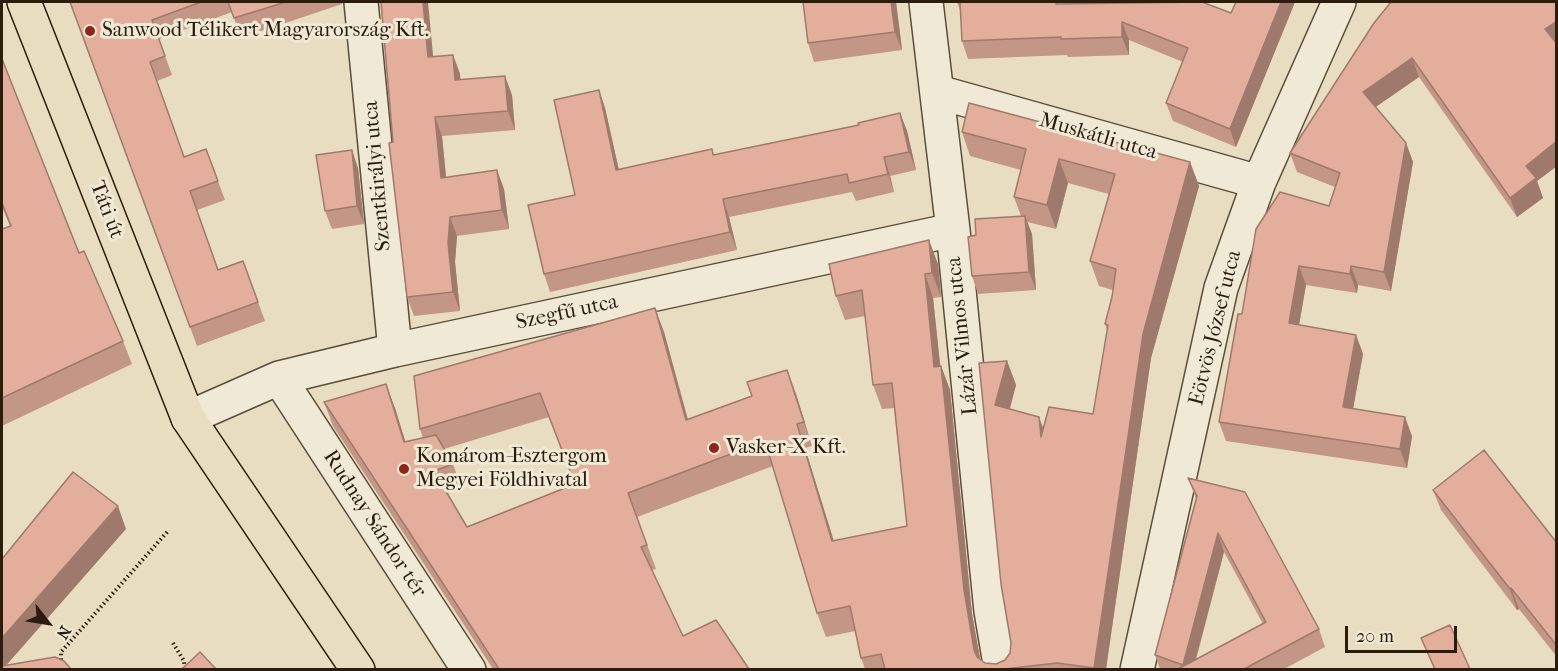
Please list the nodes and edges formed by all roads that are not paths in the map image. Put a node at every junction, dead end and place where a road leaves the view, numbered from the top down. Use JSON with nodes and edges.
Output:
{"nodes":[{"id":1,"x":24,"y":2,"type":"edge"},
{"id":2,"x":361,"y":2,"type":"edge"},
{"id":3,"x":926,"y":2,"type":"edge"},
{"id":4,"x":1339,"y":2,"type":"edge"},
{"id":5,"x":938,"y":92,"type":"junction"},
{"id":6,"x":1259,"y":182,"type":"junction"},
{"id":7,"x":953,"y":230,"type":"junction"},
{"id":8,"x":394,"y":350,"type":"junction"},
{"id":9,"x":279,"y":378,"type":"junction"},
{"id":10,"x":188,"y":418,"type":"junction"},
{"id":11,"x":358,"y":669,"type":"edge"},
{"id":12,"x":469,"y":669,"type":"edge"},
{"id":13,"x":1001,"y":669,"type":"edge"},
{"id":14,"x":1137,"y":669,"type":"edge"}],
"edges":[{"from":1,"to":10,"type":"main road","name":"Táti út"},
{"from":2,"to":8,"type":"street","name":"Szentkirályi utca"},
{"from":3,"to":5,"type":"street","name":"Lázár Vilmos utca"},
{"from":4,"to":6,"type":"street","name":"Eötvös József utca"},
{"from":5,"to":6,"type":"street","name":"Muskátli utca"},
{"from":5,"to":7,"type":"street","name":"Lázár Vilmos utca"},
{"from":6,"to":14,"type":"street","name":"Eötvös József utca"},
{"from":7,"to":8,"type":"street","name":"Szegfű utca"},
{"from":7,"to":13,"type":"street","name":"Lázár Vilmos utca"},
{"from":8,"to":9,"type":"street","name":"Szegfű utca"},
{"from":9,"to":10,"type":"street","name":"Szegfű utca"},
{"from":9,"to":12,"type":"street","name":"Rudnay Sándor tér"},
{"from":10,"to":11,"type":"main road"}]}
